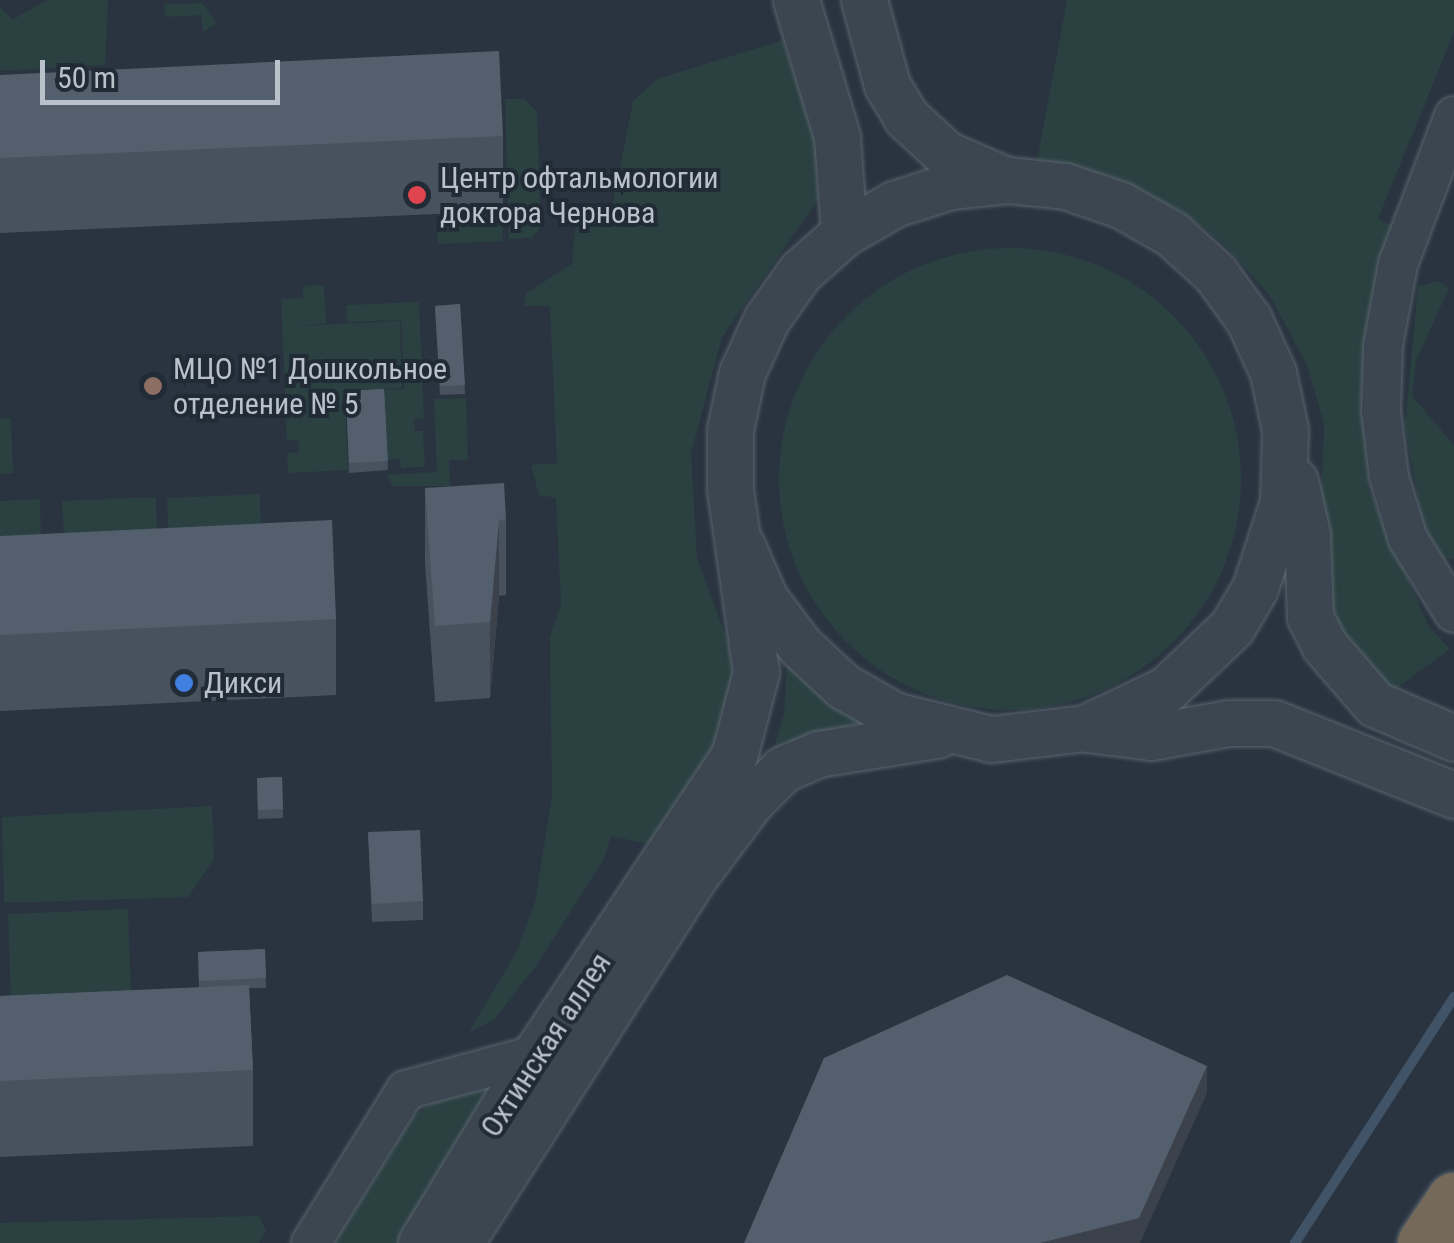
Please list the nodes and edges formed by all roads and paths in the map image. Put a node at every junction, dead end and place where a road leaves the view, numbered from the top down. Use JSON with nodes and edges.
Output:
{"nodes":[{"id":1,"x":796,"y":0,"type":"edge"},
{"id":2,"x":864,"y":0,"type":"edge"},
{"id":3,"x":1454,"y":116,"type":"edge"},
{"id":4,"x":1008,"y":180,"type":"junction"},
{"id":5,"x":844,"y":233,"type":"junction"},
{"id":6,"x":1286,"y":457,"type":"junction"},
{"id":7,"x":742,"y":546,"type":"junction"},
{"id":8,"x":1454,"y":613,"type":"edge"},
{"id":9,"x":1085,"y":728,"type":"junction"},
{"id":10,"x":949,"y":733,"type":"junction"},
{"id":11,"x":1454,"y":738,"type":"edge"},
{"id":12,"x":1454,"y":795,"type":"edge"},
{"id":13,"x":683,"y":863,"type":"junction"},
{"id":14,"x":534,"y":1056,"type":"junction"},
{"id":15,"x":1454,"y":1200,"type":"edge"},
{"id":16,"x":310,"y":1243,"type":"edge"},
{"id":17,"x":421,"y":1243,"type":"edge"},
{"id":18,"x":460,"y":1243,"type":"edge"},
{"id":19,"x":1425,"y":1243,"type":"edge"}],
"edges":[{"from":1,"to":5,"type":"street"},
{"from":2,"to":4,"type":"street"},
{"from":3,"to":8,"type":"street"},
{"from":4,"to":5,"type":"street"},
{"from":4,"to":6,"type":"street"},
{"from":5,"to":7,"type":"street"},
{"from":6,"to":9,"type":"street"},
{"from":6,"to":11,"type":"street"},
{"from":7,"to":10,"type":"street"},
{"from":7,"to":13,"type":"street"},
{"from":9,"to":10,"type":"street"},
{"from":9,"to":12,"type":"street"},
{"from":10,"to":13,"type":"street"},
{"from":13,"to":14,"type":"street","name":"Охтинская аллея"},
{"from":13,"to":18,"type":"street","name":"Охтинская аллея"},
{"from":14,"to":16,"type":"street"},
{"from":14,"to":17,"type":"street","name":"Охтинская аллея"},
{"from":15,"to":19,"type":"highway"}]}
